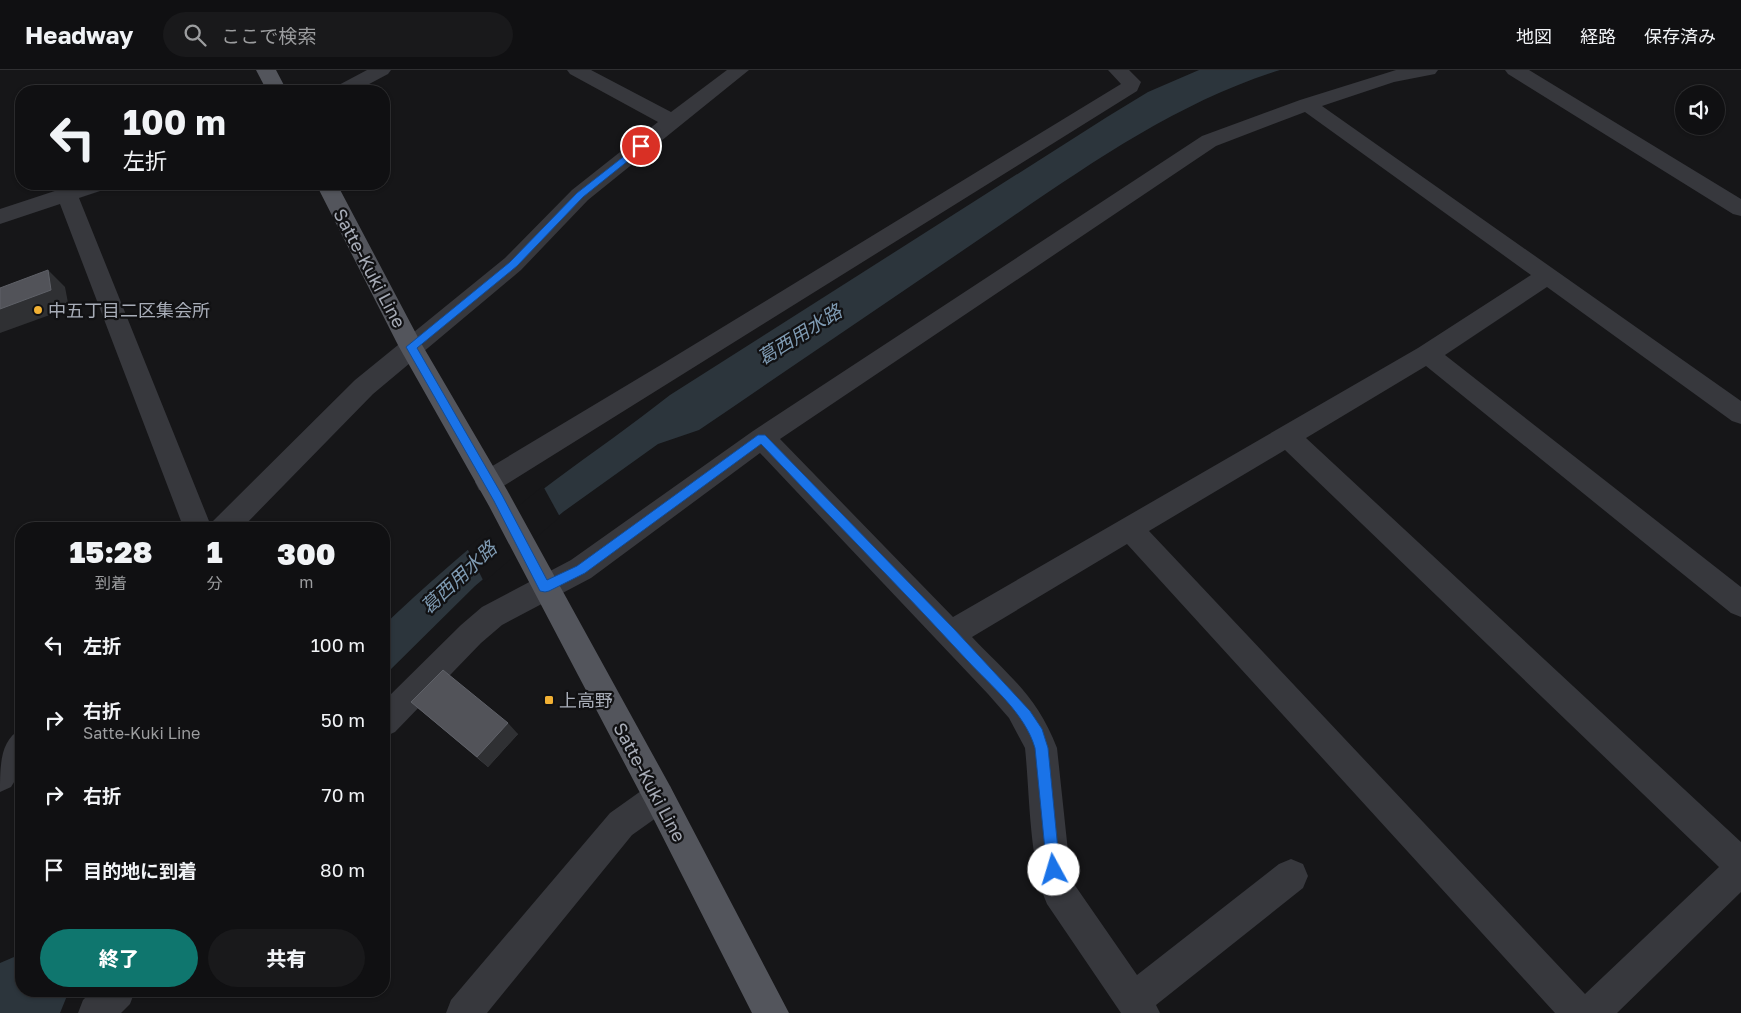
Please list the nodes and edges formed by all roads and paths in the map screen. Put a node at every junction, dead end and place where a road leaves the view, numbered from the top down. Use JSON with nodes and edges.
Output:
{"nodes":[{"id":1,"x":266,"y":70,"type":"edge"},
{"id":2,"x":381,"y":70,"type":"edge"},
{"id":3,"x":577,"y":70,"type":"edge"},
{"id":4,"x":739,"y":70,"type":"edge"},
{"id":5,"x":1118,"y":70,"type":"edge"},
{"id":6,"x":1428,"y":70,"type":"edge"},
{"id":7,"x":1515,"y":70,"type":"edge"},
{"id":8,"x":274,"y":85,"type":"edge"},
{"id":9,"x":353,"y":85,"type":"edge"},
{"id":10,"x":1307,"y":104,"type":"junction"},
{"id":11,"x":672,"y":121,"type":"junction"},
{"id":12,"x":79,"y":190,"type":"edge"},
{"id":13,"x":329,"y":190,"type":"edge"},
{"id":14,"x":67,"y":194,"type":"junction"},
{"id":15,"x":1741,"y":209,"type":"edge"},
{"id":16,"x":0,"y":217,"type":"edge"},
{"id":17,"x":1547,"y":276,"type":"junction"},
{"id":18,"x":411,"y":347,"type":"junction"},
{"id":19,"x":1427,"y":354,"type":"junction"},
{"id":20,"x":1741,"y":414,"type":"edge"},
{"id":21,"x":1288,"y":436,"type":"junction"},
{"id":22,"x":762,"y":438,"type":"junction"},
{"id":23,"x":493,"y":490,"type":"junction"},
{"id":24,"x":195,"y":522,"type":"edge"},
{"id":25,"x":230,"y":522,"type":"edge"},
{"id":26,"x":1130,"y":529,"type":"junction"},
{"id":27,"x":538,"y":574,"type":"junction"},
{"id":28,"x":1741,"y":604,"type":"edge"},
{"id":29,"x":951,"y":634,"type":"junction"},
{"id":30,"x":390,"y":716,"type":"edge"},
{"id":31,"x":15,"y":753,"type":"edge"},
{"id":32,"x":0,"y":776,"type":"edge"},
{"id":33,"x":658,"y":797,"type":"junction"},
{"id":34,"x":1741,"y":867,"type":"edge"},
{"id":35,"x":1291,"y":876,"type":"dead end"},
{"id":36,"x":111,"y":997,"type":"edge"},
{"id":37,"x":1138,"y":1007,"type":"edge"},
{"id":38,"x":96,"y":1013,"type":"edge"},
{"id":39,"x":464,"y":1013,"type":"edge"},
{"id":40,"x":771,"y":1013,"type":"edge"},
{"id":41,"x":1579,"y":1013,"type":"edge"},
{"id":42,"x":1591,"y":1013,"type":"edge"}],
"edges":[{"from":1,"to":8,"type":"main road"},
{"from":2,"to":9,"type":"street"},
{"from":3,"to":11,"type":"street"},
{"from":4,"to":11,"type":"street"},
{"from":5,"to":23,"type":"street"},
{"from":6,"to":10,"type":"street"},
{"from":7,"to":15,"type":"street"},
{"from":10,"to":17,"type":"street"},
{"from":10,"to":22,"type":"street"},
{"from":11,"to":18,"type":"street"},
{"from":12,"to":14,"type":"street"},
{"from":13,"to":18,"type":"main road","name":"Satte-Kuki Line"},
{"from":14,"to":16,"type":"street"},
{"from":14,"to":24,"type":"street"},
{"from":17,"to":19,"type":"street"},
{"from":17,"to":20,"type":"street"},
{"from":18,"to":23,"type":"main road","name":"Satte-Kuki Line"},
{"from":18,"to":25,"type":"street"},
{"from":19,"to":21,"type":"street"},
{"from":19,"to":28,"type":"street"},
{"from":21,"to":26,"type":"street"},
{"from":21,"to":34,"type":"street"},
{"from":22,"to":27,"type":"street"},
{"from":22,"to":29,"type":"street"},
{"from":23,"to":27,"type":"main road","name":"Satte-Kuki Line"},
{"from":26,"to":29,"type":"street"},
{"from":26,"to":41,"type":"street"},
{"from":27,"to":30,"type":"street"},
{"from":27,"to":33,"type":"main road","name":"Satte-Kuki Line"},
{"from":29,"to":37,"type":"street"},
{"from":31,"to":32,"type":"street"},
{"from":33,"to":39,"type":"street"},
{"from":33,"to":40,"type":"main road","name":"Satte-Kuki Line"},
{"from":34,"to":42,"type":"street"},
{"from":35,"to":37,"type":"street"},
{"from":36,"to":38,"type":"street"}]}
